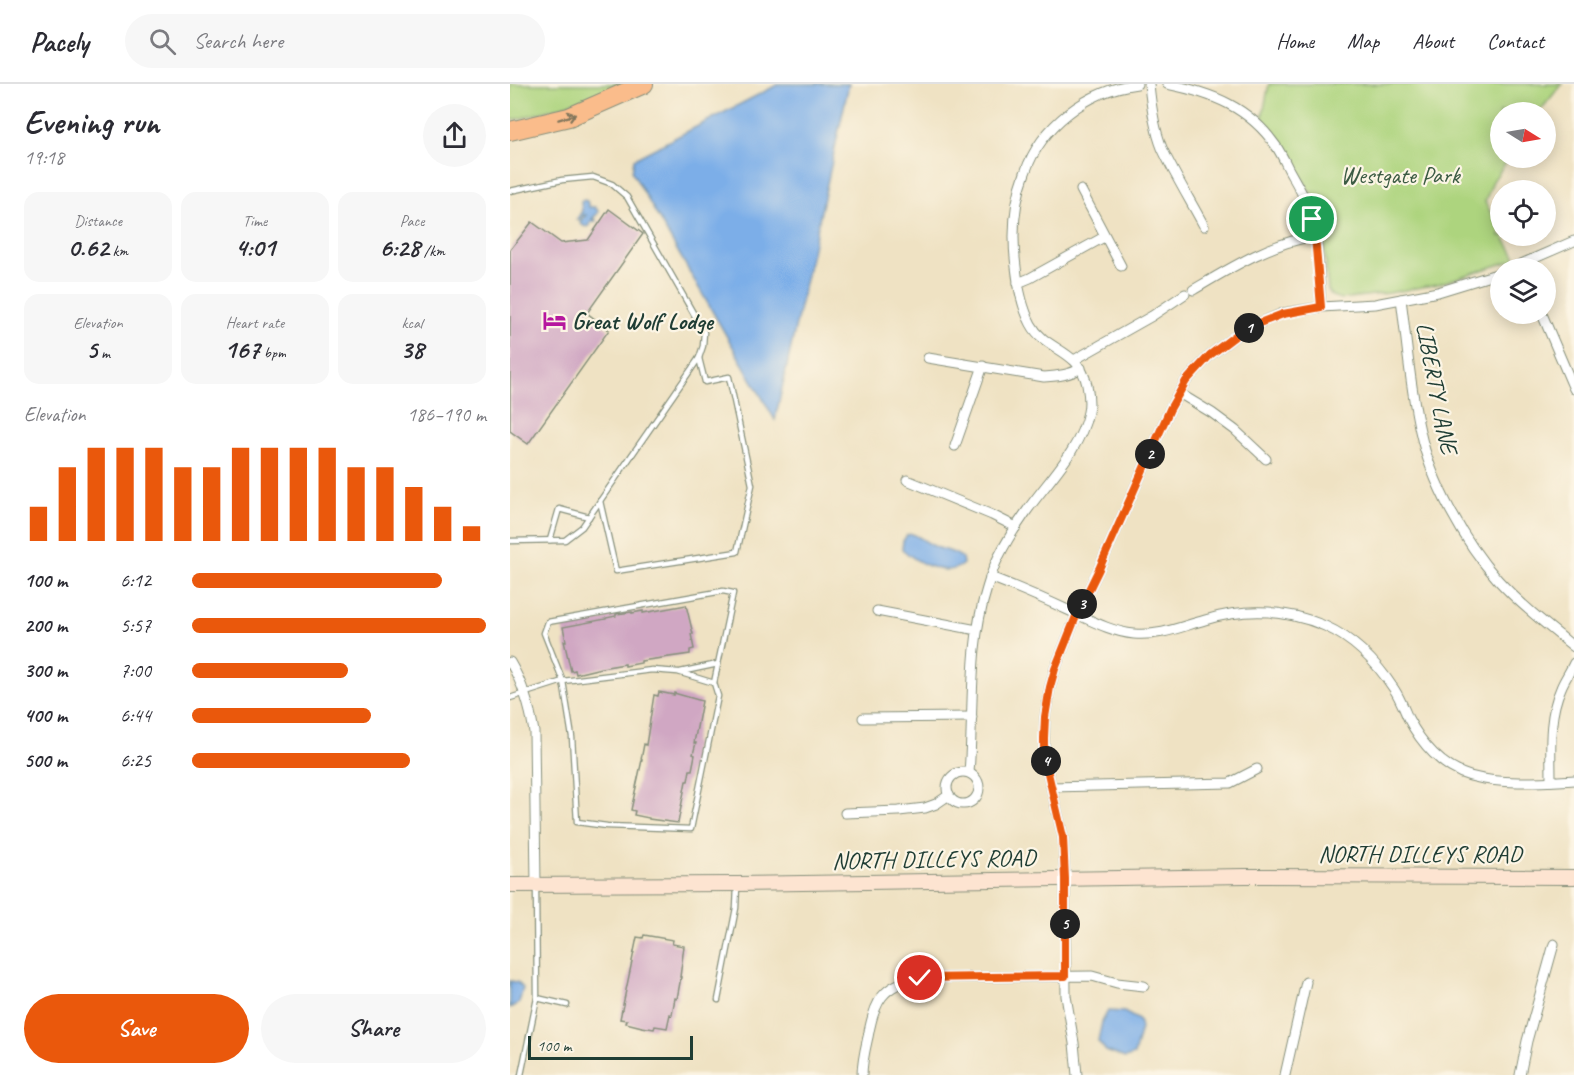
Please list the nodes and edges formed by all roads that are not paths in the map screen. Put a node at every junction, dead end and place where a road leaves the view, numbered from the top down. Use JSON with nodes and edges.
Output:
{"nodes":[{"id":1,"x":644,"y":84,"type":"edge"},
{"id":2,"x":1137,"y":84,"type":"edge"},
{"id":3,"x":1149,"y":84,"type":"edge"},
{"id":4,"x":1167,"y":84,"type":"edge"},
{"id":5,"x":1216,"y":84,"type":"edge"},
{"id":6,"x":1212,"y":95,"type":"junction"},
{"id":7,"x":510,"y":131,"type":"edge"},
{"id":8,"x":1081,"y":190,"type":"dead end"},
{"id":9,"x":510,"y":191,"type":"edge"},
{"id":10,"x":1204,"y":226,"type":"dead end"},
{"id":11,"x":1315,"y":236,"type":"junction"},
{"id":12,"x":1104,"y":237,"type":"junction"},
{"id":13,"x":1574,"y":241,"type":"edge"},
{"id":14,"x":1541,"y":258,"type":"edge"},
{"id":15,"x":1121,"y":266,"type":"dead end"},
{"id":16,"x":1490,"y":276,"type":"edge"},
{"id":17,"x":1018,"y":283,"type":"junction"},
{"id":18,"x":1401,"y":299,"type":"junction"},
{"id":19,"x":1321,"y":307,"type":"junction"},
{"id":20,"x":1546,"y":324,"type":"edge"},
{"id":21,"x":699,"y":358,"type":"junction"},
{"id":22,"x":928,"y":358,"type":"dead end"},
{"id":23,"x":1074,"y":360,"type":"junction"},
{"id":24,"x":983,"y":366,"type":"junction"},
{"id":25,"x":1081,"y":368,"type":"junction"},
{"id":26,"x":1574,"y":389,"type":"edge"},
{"id":27,"x":1179,"y":393,"type":"junction"},
{"id":28,"x":955,"y":446,"type":"dead end"},
{"id":29,"x":1266,"y":459,"type":"dead end"},
{"id":30,"x":908,"y":480,"type":"dead end"},
{"id":31,"x":600,"y":501,"type":"junction"},
{"id":32,"x":590,"y":517,"type":"junction"},
{"id":33,"x":1016,"y":527,"type":"junction"},
{"id":34,"x":550,"y":540,"type":"junction"},
{"id":35,"x":510,"y":541,"type":"edge"},
{"id":36,"x":990,"y":577,"type":"junction"},
{"id":37,"x":877,"y":611,"type":"dead end"},
{"id":38,"x":1077,"y":614,"type":"junction"},
{"id":39,"x":977,"y":630,"type":"junction"},
{"id":40,"x":1574,"y":647,"type":"edge"},
{"id":41,"x":510,"y":662,"type":"edge"},
{"id":42,"x":1574,"y":663,"type":"edge"},
{"id":43,"x":718,"y":664,"type":"junction"},
{"id":44,"x":678,"y":672,"type":"junction"},
{"id":45,"x":563,"y":681,"type":"junction"},
{"id":46,"x":714,"y":683,"type":"junction"},
{"id":47,"x":525,"y":693,"type":"junction"},
{"id":48,"x":510,"y":698,"type":"edge"},
{"id":49,"x":972,"y":717,"type":"junction"},
{"id":50,"x":863,"y":718,"type":"dead end"},
{"id":51,"x":1257,"y":770,"type":"dead end"},
{"id":52,"x":969,"y":773,"type":"junction"},
{"id":53,"x":1574,"y":780,"type":"edge"},
{"id":54,"x":1551,"y":781,"type":"junction"},
{"id":55,"x":1051,"y":787,"type":"junction"},
{"id":56,"x":949,"y":795,"type":"junction"},
{"id":57,"x":845,"y":813,"type":"dead end"},
{"id":58,"x":1574,"y":877,"type":"edge"},
{"id":59,"x":1065,"y":879,"type":"junction"},
{"id":60,"x":737,"y":884,"type":"junction"},
{"id":61,"x":510,"y":885,"type":"edge"},
{"id":62,"x":536,"y":885,"type":"junction"},
{"id":63,"x":1554,"y":944,"type":"dead end"},
{"id":64,"x":1065,"y":976,"type":"junction"},
{"id":65,"x":1306,"y":982,"type":"dead end"},
{"id":66,"x":1144,"y":986,"type":"dead end"},
{"id":67,"x":537,"y":998,"type":"junction"},
{"id":68,"x":718,"y":1000,"type":"dead end"},
{"id":69,"x":567,"y":1005,"type":"dead end"},
{"id":70,"x":521,"y":1075,"type":"edge"},
{"id":71,"x":862,"y":1075,"type":"edge"},
{"id":72,"x":1077,"y":1075,"type":"edge"},
{"id":73,"x":1285,"y":1075,"type":"edge"},
{"id":74,"x":1520,"y":1075,"type":"edge"}],
"edges":[{"from":7,"to":1,"type":"highway","one_way":true},
{"from":2,"to":17,"type":"street"},
{"from":3,"to":10,"type":"street"},
{"from":4,"to":6,"type":"street"},
{"from":5,"to":6,"type":"street"},
{"from":6,"to":11,"type":"street"},
{"from":8,"to":12,"type":"street"},
{"from":9,"to":21,"type":"lane"},
{"from":11,"to":19,"type":"street"},
{"from":11,"to":23,"type":"street"},
{"from":12,"to":15,"type":"street"},
{"from":12,"to":17,"type":"street"},
{"from":13,"to":14,"type":"street"},
{"from":16,"to":18,"type":"street"},
{"from":17,"to":23,"type":"street"},
{"from":18,"to":19,"type":"street"},
{"from":18,"to":40,"type":"street","name":"LIBERTY LANE"},
{"from":19,"to":27,"type":"street"},
{"from":20,"to":26,"type":"street"},
{"from":21,"to":31,"type":"lane"},
{"from":21,"to":31,"type":"lane"},
{"from":22,"to":24,"type":"street"},
{"from":23,"to":25,"type":"street"},
{"from":24,"to":25,"type":"street"},
{"from":24,"to":28,"type":"street"},
{"from":25,"to":33,"type":"street"},
{"from":27,"to":29,"type":"street"},
{"from":27,"to":38,"type":"street"},
{"from":30,"to":33,"type":"street"},
{"from":31,"to":32,"type":"lane"},
{"from":32,"to":34,"type":"lane"},
{"from":32,"to":34,"type":"lane"},
{"from":33,"to":36,"type":"street"},
{"from":34,"to":35,"type":"lane"},
{"from":36,"to":38,"type":"street"},
{"from":36,"to":39,"type":"street"},
{"from":37,"to":39,"type":"street"},
{"from":38,"to":54,"type":"street"},
{"from":38,"to":55,"type":"street"},
{"from":39,"to":49,"type":"street"},
{"from":41,"to":47,"type":"street"},
{"from":42,"to":54,"type":"street"},
{"from":43,"to":44,"type":"lane"},
{"from":43,"to":45,"type":"lane"},
{"from":43,"to":46,"type":"lane"},
{"from":44,"to":45,"type":"lane"},
{"from":44,"to":46,"type":"lane"},
{"from":45,"to":46,"type":"lane"},
{"from":45,"to":47,"type":"lane"},
{"from":47,"to":48,"type":"lane"},
{"from":47,"to":62,"type":"street"},
{"from":49,"to":50,"type":"street"},
{"from":49,"to":52,"type":"street"},
{"from":51,"to":55,"type":"street"},
{"from":52,"to":56,"type":"street"},
{"from":52,"to":56,"type":"street"},
{"from":53,"to":54,"type":"street"},
{"from":55,"to":59,"type":"street"},
{"from":56,"to":57,"type":"street"},
{"from":58,"to":59,"type":"street","name":"NORTH DILLEYS ROAD"},
{"from":59,"to":60,"type":"street","name":"NORTH DILLEYS ROAD"},
{"from":59,"to":64,"type":"street"},
{"from":60,"to":62,"type":"street","name":"NORTH DILLEYS ROAD"},
{"from":60,"to":68,"type":"lane"},
{"from":61,"to":62,"type":"street","name":"NORTH DILLEYS ROAD"},
{"from":62,"to":67,"type":"lane"},
{"from":63,"to":74,"type":"street"},
{"from":64,"to":66,"type":"street"},
{"from":64,"to":71,"type":"street"},
{"from":64,"to":72,"type":"street"},
{"from":65,"to":73,"type":"street"},
{"from":67,"to":69,"type":"lane"},
{"from":67,"to":70,"type":"lane"}]}
